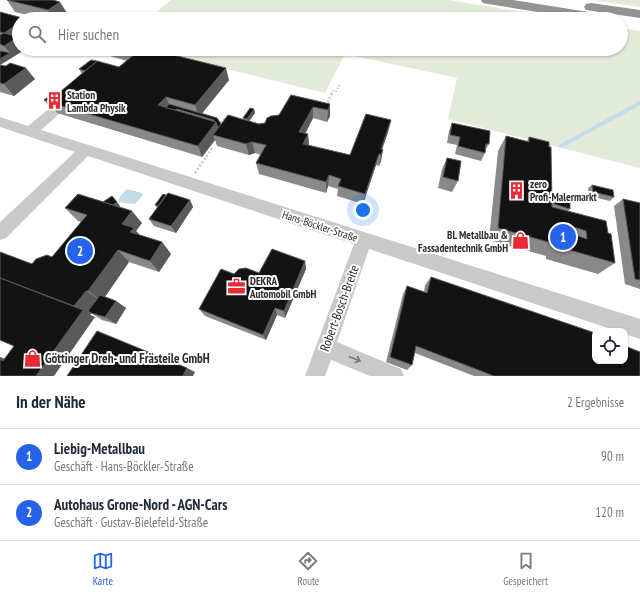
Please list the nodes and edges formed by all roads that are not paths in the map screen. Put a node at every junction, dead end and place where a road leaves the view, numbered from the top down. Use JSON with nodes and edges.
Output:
{"nodes":[{"id":1,"x":488,"y":0,"type":"edge"},
{"id":2,"x":548,"y":0,"type":"edge"},
{"id":3,"x":563,"y":12,"type":"edge"},
{"id":4,"x":627,"y":12,"type":"edge"},
{"id":5,"x":628,"y":12,"type":"edge"},
{"id":6,"x":640,"y":14,"type":"edge"},
{"id":7,"x":628,"y":22,"type":"edge"},
{"id":8,"x":640,"y":24,"type":"edge"},
{"id":9,"x":82,"y":87,"type":"edge"},
{"id":10,"x":0,"y":122,"type":"edge"},
{"id":11,"x":30,"y":132,"type":"junction"},
{"id":12,"x":86,"y":150,"type":"junction"},
{"id":13,"x":0,"y":233,"type":"edge"},
{"id":14,"x":364,"y":240,"type":"junction"},
{"id":15,"x":640,"y":329,"type":"edge"},
{"id":16,"x":325,"y":347,"type":"junction"},
{"id":17,"x":315,"y":376,"type":"edge"},
{"id":18,"x":394,"y":376,"type":"edge"}],
"edges":[{"from":1,"to":3,"type":"highway"},
{"from":2,"to":4,"type":"highway"},
{"from":5,"to":6,"type":"highway"},
{"from":7,"to":8,"type":"highway"},
{"from":9,"to":11,"type":"street"},
{"from":10,"to":11,"type":"street","name":"Hans-Böckler-Straße"},
{"from":11,"to":12,"type":"street","name":"Hans-Böckler-Straße"},
{"from":12,"to":13,"type":"street"},
{"from":12,"to":14,"type":"street","name":"Hans-Böckler-Straße"},
{"from":14,"to":15,"type":"street","name":"Hans-Böckler-Straße"},
{"from":14,"to":16,"type":"street","name":"Robert-Bosch-Breite"},
{"from":16,"to":17,"type":"street","name":"Robert-Bosch-Breite"},
{"from":16,"to":18,"type":"street","one_way":true}]}
